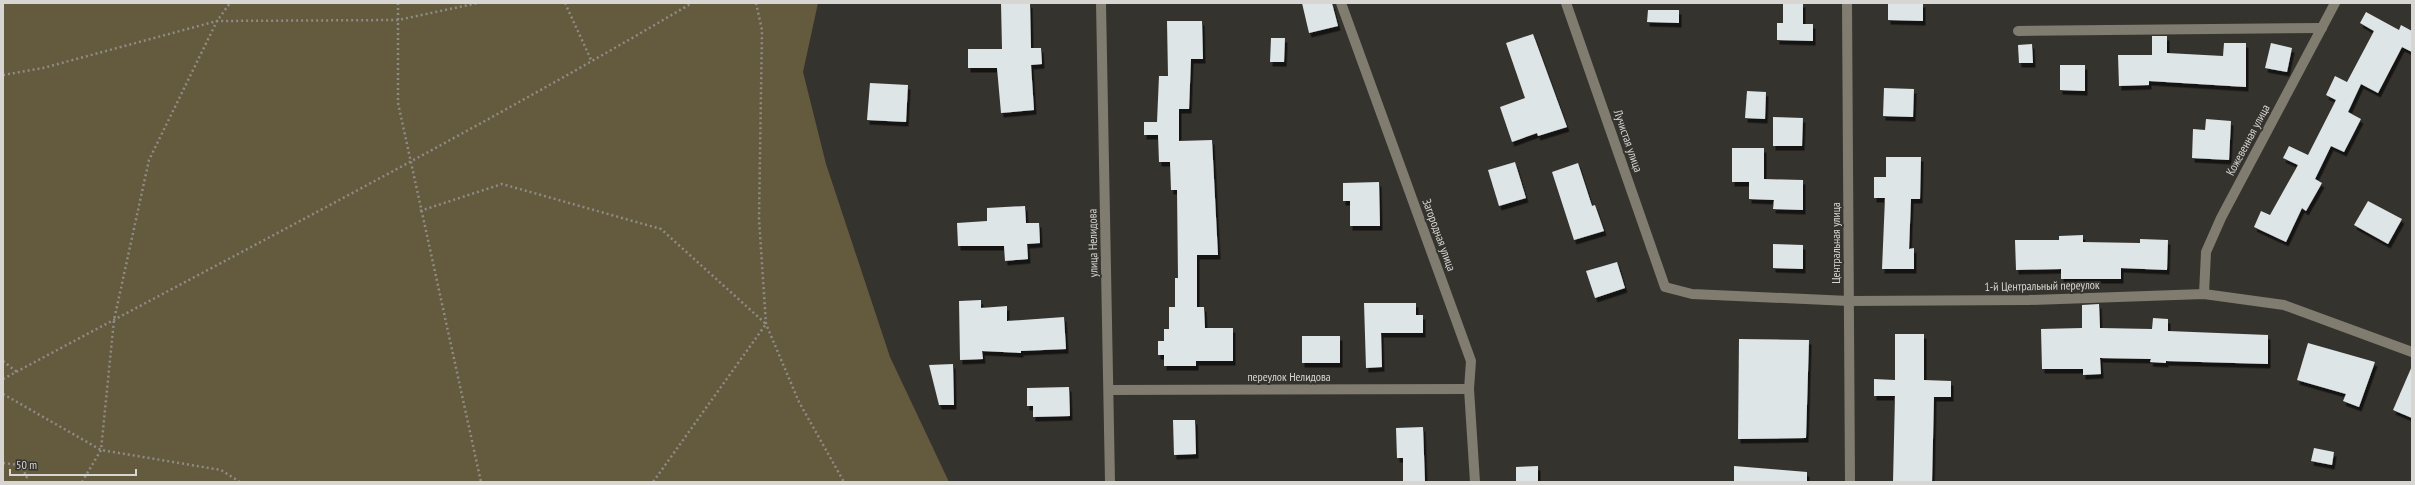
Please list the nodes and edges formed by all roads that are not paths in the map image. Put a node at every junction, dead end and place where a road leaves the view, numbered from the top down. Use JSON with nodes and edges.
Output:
{"nodes":[{"id":1,"x":1101,"y":3,"type":"edge"},
{"id":2,"x":1341,"y":3,"type":"edge"},
{"id":3,"x":1566,"y":3,"type":"edge"},
{"id":4,"x":1847,"y":3,"type":"edge"},
{"id":5,"x":2335,"y":3,"type":"edge"},
{"id":6,"x":2322,"y":28,"type":"junction"},
{"id":7,"x":2018,"y":31,"type":"dead end"},
{"id":8,"x":1665,"y":287,"type":"joint"},
{"id":9,"x":2204,"y":294,"type":"junction"},
{"id":10,"x":1849,"y":301,"type":"junction"},
{"id":11,"x":2412,"y":352,"type":"edge"},
{"id":12,"x":1469,"y":389,"type":"junction"},
{"id":13,"x":1109,"y":390,"type":"junction"},
{"id":14,"x":1110,"y":482,"type":"edge"},
{"id":15,"x":1475,"y":482,"type":"edge"},
{"id":16,"x":1850,"y":482,"type":"edge"}],
"edges":[{"from":1,"to":13,"type":"street","name":"улица Нелидова"},
{"from":2,"to":12,"type":"street","name":"Загородная улица"},
{"from":3,"to":8,"type":"street","name":"Лучистая улица"},
{"from":4,"to":10,"type":"street","name":"Центральная улица"},
{"from":5,"to":6,"type":"street","name":"Кожевенная улица"},
{"from":6,"to":7,"type":"street"},
{"from":6,"to":9,"type":"street","name":"Кожевенная улица"},
{"from":8,"to":10,"type":"street","name":"1-й Центральный переулок"},
{"from":9,"to":10,"type":"street","name":"1-й Центральный переулок"},
{"from":9,"to":11,"type":"street","name":"1-й Центральный переулок"},
{"from":10,"to":16,"type":"street","name":"Центральная улица"},
{"from":12,"to":13,"type":"street","name":"переулок Нелидова"},
{"from":12,"to":15,"type":"street","name":"Загородная улица"},
{"from":13,"to":14,"type":"street","name":"улица Нелидова"}]}
